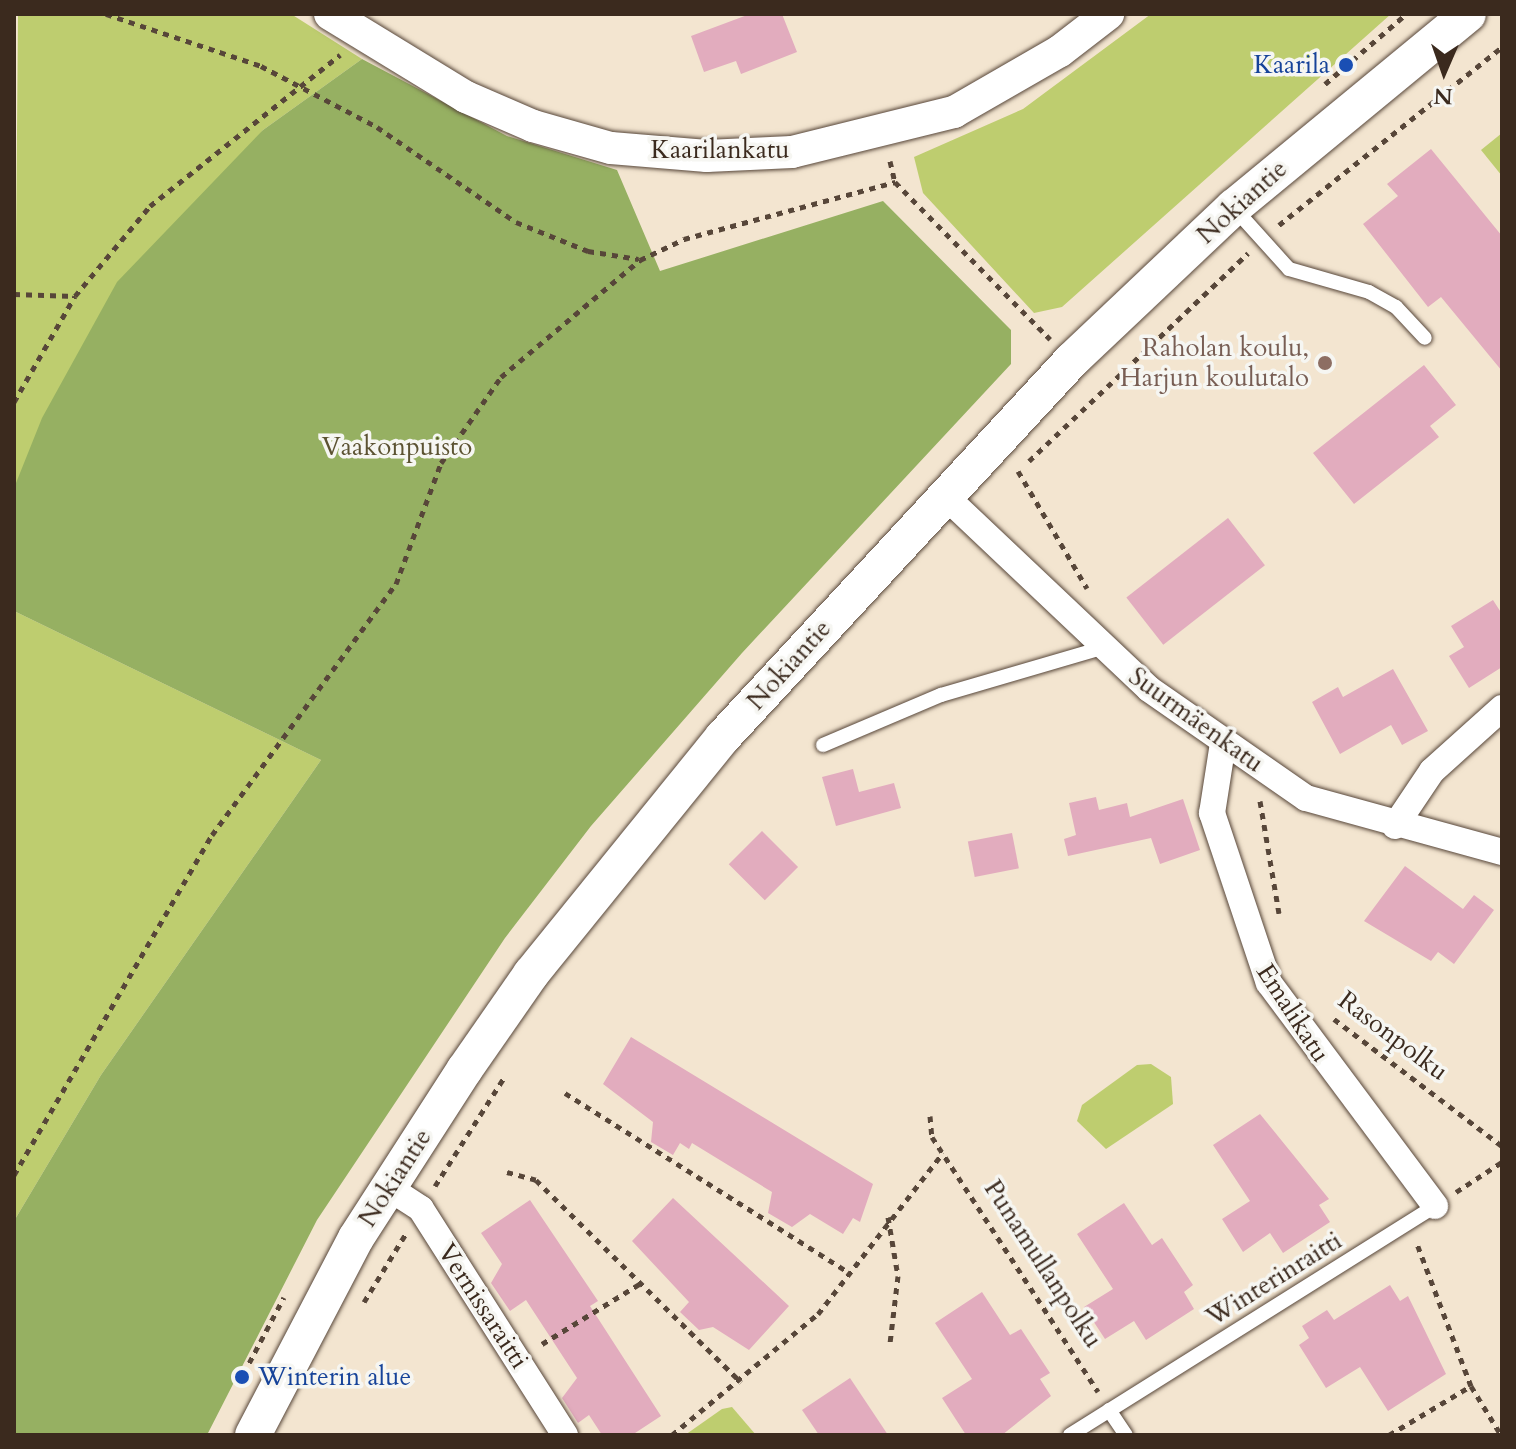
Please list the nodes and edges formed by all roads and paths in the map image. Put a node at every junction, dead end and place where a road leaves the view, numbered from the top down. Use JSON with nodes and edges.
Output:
{"nodes":[{"id":1,"x":106,"y":14,"type":"edge"},
{"id":2,"x":330,"y":14,"type":"edge"},
{"id":3,"x":1108,"y":14,"type":"edge"},
{"id":4,"x":1468,"y":14,"type":"edge"},
{"id":5,"x":358,"y":31,"type":"junction"},
{"id":6,"x":1502,"y":47,"type":"edge"},
{"id":7,"x":304,"y":87,"type":"junction"},
{"id":8,"x":1234,"y":207,"type":"junction"},
{"id":9,"x":1261,"y":240,"type":"junction"},
{"id":10,"x":640,"y":260,"type":"junction"},
{"id":11,"x":14,"y":294,"type":"edge"},
{"id":12,"x":75,"y":296,"type":"junction"},
{"id":13,"x":1425,"y":338,"type":"dead end"},
{"id":14,"x":1050,"y":339,"type":"dead end"},
{"id":15,"x":14,"y":402,"type":"edge"},
{"id":16,"x":1018,"y":471,"type":"junction"},
{"id":17,"x":1010,"y":479,"type":"dead end"},
{"id":18,"x":944,"y":495,"type":"junction"},
{"id":19,"x":1094,"y":600,"type":"dead end"},
{"id":20,"x":1102,"y":648,"type":"junction"},
{"id":21,"x":1502,"y":708,"type":"edge"},
{"id":22,"x":1223,"y":743,"type":"junction"},
{"id":23,"x":823,"y":745,"type":"dead end"},
{"id":24,"x":1261,"y":769,"type":"junction"},
{"id":25,"x":1395,"y":826,"type":"junction"},
{"id":26,"x":1502,"y":852,"type":"edge"},
{"id":27,"x":1280,"y":920,"type":"dead end"},
{"id":28,"x":1328,"y":1013,"type":"dead end"},
{"id":29,"x":508,"y":1071,"type":"dead end"},
{"id":30,"x":565,"y":1093,"type":"dead end"},
{"id":31,"x":930,"y":1116,"type":"dead end"},
{"id":32,"x":1502,"y":1146,"type":"edge"},
{"id":33,"x":943,"y":1153,"type":"junction"},
{"id":34,"x":1502,"y":1162,"type":"edge"},
{"id":35,"x":507,"y":1172,"type":"dead end"},
{"id":36,"x":14,"y":1175,"type":"edge"},
{"id":37,"x":389,"y":1188,"type":"junction"},
{"id":38,"x":1435,"y":1206,"type":"junction"},
{"id":39,"x":421,"y":1209,"type":"junction"},
{"id":40,"x":887,"y":1216,"type":"junction"},
{"id":41,"x":1410,"y":1224,"type":"junction"},
{"id":42,"x":848,"y":1272,"type":"junction"},
{"id":43,"x":641,"y":1283,"type":"junction"},
{"id":44,"x":360,"y":1309,"type":"dead end"},
{"id":45,"x":890,"y":1343,"type":"dead end"},
{"id":46,"x":517,"y":1359,"type":"junction"},
{"id":47,"x":741,"y":1382,"type":"junction"},
{"id":48,"x":1471,"y":1386,"type":"junction"},
{"id":49,"x":1109,"y":1410,"type":"junction"},
{"id":50,"x":682,"y":1428,"type":"junction"},
{"id":51,"x":253,"y":1435,"type":"edge"},
{"id":52,"x":565,"y":1435,"type":"edge"},
{"id":53,"x":672,"y":1435,"type":"edge"},
{"id":54,"x":685,"y":1435,"type":"edge"},
{"id":55,"x":1070,"y":1435,"type":"edge"},
{"id":56,"x":1126,"y":1435,"type":"edge"},
{"id":57,"x":1389,"y":1435,"type":"edge"},
{"id":58,"x":1501,"y":1435,"type":"edge"}],
"edges":[{"from":1,"to":7,"type":"path"},
{"from":2,"to":5,"type":"street","name":"Kaarilankatu"},
{"from":3,"to":5,"type":"street","name":"Kaarilankatu"},
{"from":4,"to":8,"type":"main road","name":"Nokiantie"},
{"from":5,"to":7,"type":"path"},
{"from":6,"to":9,"type":"path"},
{"from":7,"to":10,"type":"path"},
{"from":7,"to":12,"type":"path"},
{"from":8,"to":9,"type":"lane"},
{"from":8,"to":18,"type":"main road","name":"Nokiantie"},
{"from":9,"to":13,"type":"lane"},
{"from":9,"to":16,"type":"path"},
{"from":10,"to":14,"type":"path"},
{"from":10,"to":36,"type":"path"},
{"from":11,"to":12,"type":"path"},
{"from":12,"to":15,"type":"path"},
{"from":16,"to":17,"type":"path"},
{"from":16,"to":19,"type":"path"},
{"from":18,"to":20,"type":"street","name":"Suurmäenkatu"},
{"from":18,"to":37,"type":"main road","name":"Nokiantie"},
{"from":20,"to":22,"type":"street","name":"Suurmäenkatu"},
{"from":20,"to":23,"type":"lane"},
{"from":21,"to":25,"type":"street"},
{"from":22,"to":24,"type":"street","name":"Suurmäenkatu"},
{"from":22,"to":38,"type":"street","name":"Emalikatu"},
{"from":24,"to":25,"type":"street","name":"Suurmäenkatu"},
{"from":24,"to":27,"type":"path"},
{"from":25,"to":26,"type":"street","name":"Suurmäenkatu"},
{"from":28,"to":32,"type":"path","name":"Rasonpolku"},
{"from":29,"to":39,"type":"path"},
{"from":30,"to":42,"type":"path"},
{"from":31,"to":33,"type":"path","name":"Punamullanpolku"},
{"from":33,"to":40,"type":"path"},
{"from":33,"to":49,"type":"path","name":"Punamullanpolku"},
{"from":34,"to":38,"type":"path"},
{"from":35,"to":43,"type":"path"},
{"from":37,"to":39,"type":"street","name":"Vernissaraitti"},
{"from":37,"to":51,"type":"main road","name":"Nokiantie"},
{"from":38,"to":41,"type":"lane","name":"Winterinraitti"},
{"from":39,"to":44,"type":"path"},
{"from":39,"to":46,"type":"street","name":"Vernissaraitti"},
{"from":40,"to":42,"type":"path"},
{"from":40,"to":45,"type":"path"},
{"from":41,"to":48,"type":"path"},
{"from":41,"to":49,"type":"lane","name":"Winterinraitti"},
{"from":42,"to":47,"type":"path"},
{"from":43,"to":46,"type":"path"},
{"from":43,"to":47,"type":"path"},
{"from":46,"to":52,"type":"street","name":"Vernissaraitti"},
{"from":47,"to":50,"type":"path"},
{"from":48,"to":57,"type":"path"},
{"from":48,"to":58,"type":"path"},
{"from":49,"to":55,"type":"lane","name":"Winterinraitti"},
{"from":49,"to":56,"type":"lane"},
{"from":50,"to":53,"type":"path"},
{"from":50,"to":54,"type":"path"}]}
